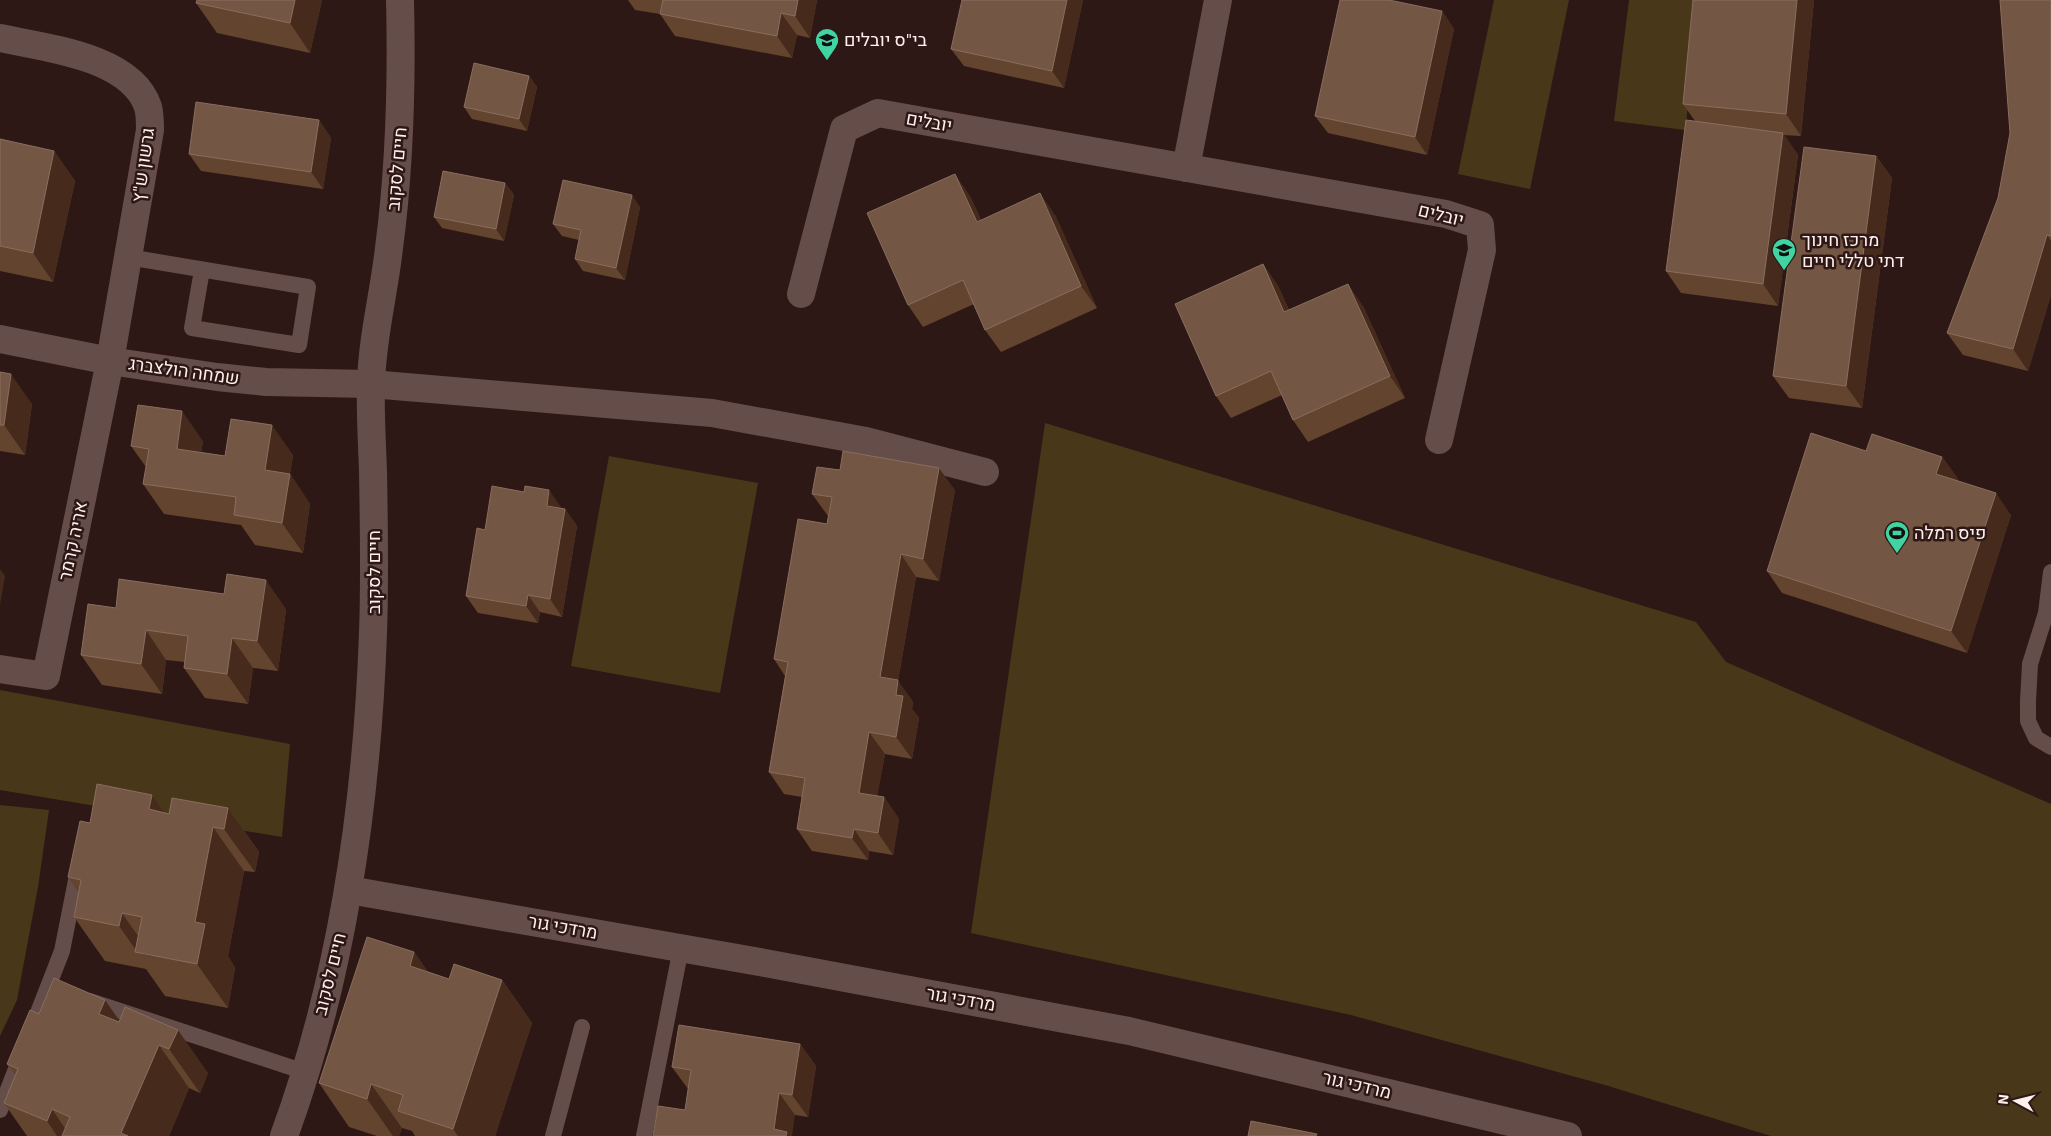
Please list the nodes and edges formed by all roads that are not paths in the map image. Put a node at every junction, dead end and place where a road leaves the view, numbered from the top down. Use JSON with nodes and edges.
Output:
{"nodes":[{"id":1,"x":400,"y":0,"type":"edge"},
{"id":2,"x":1218,"y":0,"type":"edge"},
{"id":3,"x":0,"y":38,"type":"edge"},
{"id":4,"x":1186,"y":168,"type":"junction"},
{"id":5,"x":128,"y":257,"type":"junction"},
{"id":6,"x":202,"y":270,"type":"junction"},
{"id":7,"x":801,"y":294,"type":"dead end"},
{"id":8,"x":0,"y":339,"type":"edge"},
{"id":9,"x":110,"y":361,"type":"junction"},
{"id":10,"x":370,"y":384,"type":"junction"},
{"id":11,"x":1439,"y":440,"type":"dead end"},
{"id":12,"x":985,"y":472,"type":"dead end"},
{"id":13,"x":2051,"y":572,"type":"edge"},
{"id":14,"x":0,"y":668,"type":"edge"},
{"id":15,"x":2051,"y":747,"type":"edge"},
{"id":16,"x":82,"y":854,"type":"edge"},
{"id":17,"x":349,"y":890,"type":"junction"},
{"id":18,"x":681,"y":948,"type":"junction"},
{"id":19,"x":48,"y":987,"type":"junction"},
{"id":20,"x":582,"y":1028,"type":"dead end"},
{"id":21,"x":305,"y":1072,"type":"junction"},
{"id":22,"x":0,"y":1110,"type":"edge"},
{"id":23,"x":1510,"y":1129,"type":"edge"},
{"id":24,"x":284,"y":1136,"type":"edge"},
{"id":25,"x":553,"y":1136,"type":"edge"},
{"id":26,"x":644,"y":1136,"type":"edge"},
{"id":27,"x":1568,"y":1136,"type":"edge"}],
"edges":[{"from":1,"to":10,"type":"street","name":"חיים לסקוב"},
{"from":2,"to":4,"type":"street"},
{"from":3,"to":5,"type":"street","name":"גרשון ש\"ץ"},
{"from":4,"to":7,"type":"street","name":"יובלים"},
{"from":4,"to":11,"type":"street","name":"יובלים"},
{"from":5,"to":6,"type":"lane"},
{"from":5,"to":9,"type":"street","name":"גרשון ש\"ץ"},
{"from":6,"to":6,"type":"lane"},
{"from":8,"to":9,"type":"street","name":"שמחה הולצברג"},
{"from":9,"to":10,"type":"street","name":"שמחה הולצברג"},
{"from":9,"to":14,"type":"street","name":"אריה קרמר"},
{"from":10,"to":12,"type":"street","name":"שמחה הולצברג"},
{"from":10,"to":17,"type":"street","name":"חיים לסקוב"},
{"from":13,"to":15,"type":"lane"},
{"from":16,"to":19,"type":"lane"},
{"from":17,"to":18,"type":"street","name":"מרדכי גור"},
{"from":17,"to":21,"type":"street","name":"חיים לסקוב"},
{"from":18,"to":23,"type":"street","name":"מרדכי גור"},
{"from":18,"to":26,"type":"lane"},
{"from":19,"to":21,"type":"lane"},
{"from":19,"to":22,"type":"lane"},
{"from":20,"to":25,"type":"lane"},
{"from":21,"to":24,"type":"street","name":"חיים לסקוב"},
{"from":23,"to":27,"type":"street","name":"מרדכי גור"}]}
